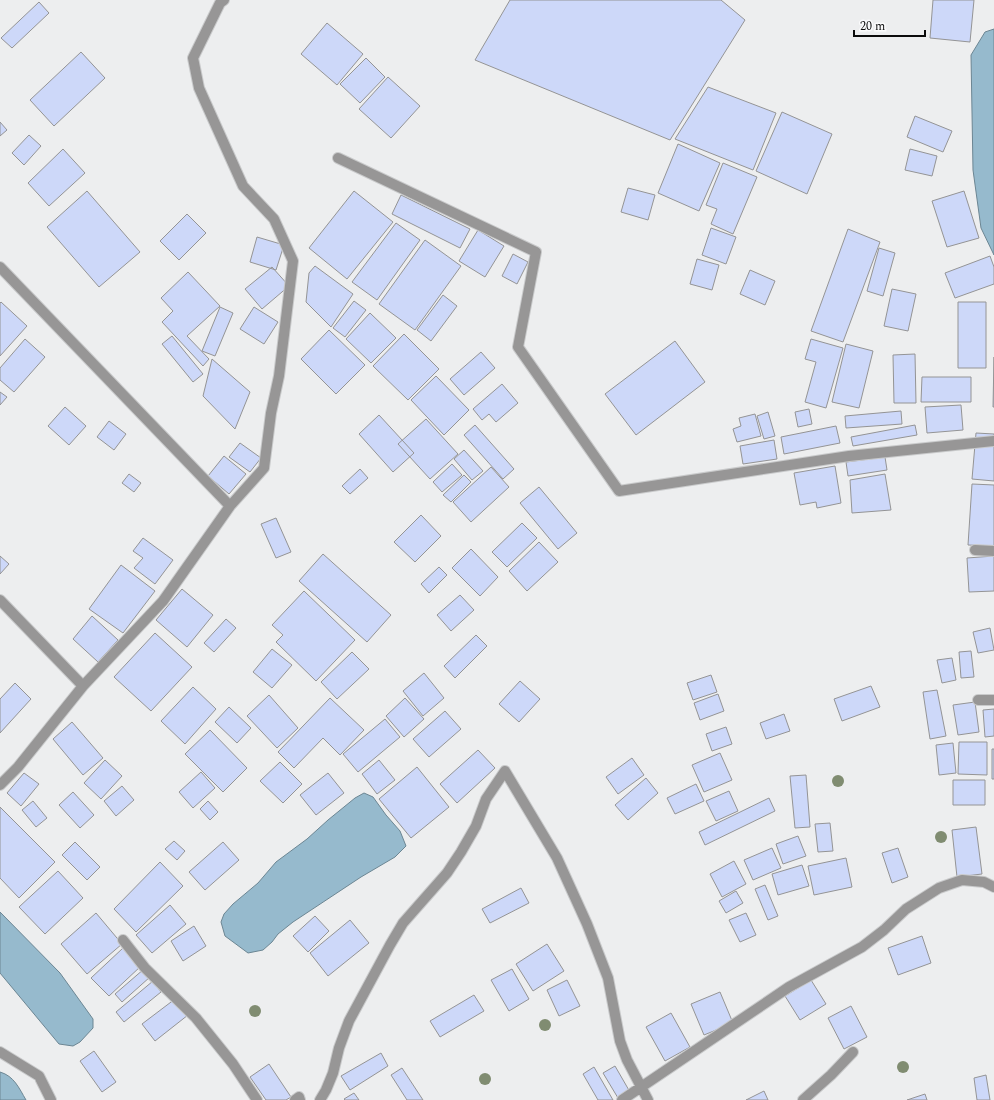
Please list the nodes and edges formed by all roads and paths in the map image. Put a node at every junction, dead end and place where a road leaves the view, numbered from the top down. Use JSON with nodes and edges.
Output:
{"nodes":[{"id":1,"x":224,"y":0,"type":"edge"},
{"id":2,"x":338,"y":158,"type":"dead end"},
{"id":3,"x":0,"y":268,"type":"edge"},
{"id":4,"x":994,"y":441,"type":"edge"},
{"id":5,"x":230,"y":506,"type":"junction"},
{"id":6,"x":975,"y":550,"type":"dead end"},
{"id":7,"x":994,"y":551,"type":"edge"},
{"id":8,"x":0,"y":600,"type":"edge"},
{"id":9,"x":83,"y":686,"type":"junction"},
{"id":10,"x":978,"y":700,"type":"dead end"},
{"id":11,"x":994,"y":700,"type":"edge"},
{"id":12,"x":0,"y":785,"type":"edge"},
{"id":13,"x":994,"y":887,"type":"edge"},
{"id":14,"x":123,"y":940,"type":"dead end"},
{"id":15,"x":0,"y":1052,"type":"edge"},
{"id":16,"x":853,"y":1052,"type":"dead end"},
{"id":17,"x":641,"y":1087,"type":"junction"},
{"id":18,"x":51,"y":1100,"type":"edge"},
{"id":19,"x":257,"y":1100,"type":"edge"},
{"id":20,"x":295,"y":1100,"type":"edge"},
{"id":21,"x":300,"y":1100,"type":"edge"},
{"id":22,"x":320,"y":1100,"type":"edge"},
{"id":23,"x":622,"y":1100,"type":"edge"},
{"id":24,"x":648,"y":1100,"type":"edge"},
{"id":25,"x":803,"y":1100,"type":"edge"}],
"edges":[{"from":1,"to":5,"type":"street"},
{"from":2,"to":4,"type":"street"},
{"from":3,"to":5,"type":"street"},
{"from":5,"to":9,"type":"street"},
{"from":6,"to":7,"type":"street"},
{"from":8,"to":9,"type":"street"},
{"from":9,"to":12,"type":"street"},
{"from":10,"to":11,"type":"street"},
{"from":13,"to":17,"type":"street"},
{"from":14,"to":19,"type":"street"},
{"from":15,"to":18,"type":"street"},
{"from":16,"to":25,"type":"street"},
{"from":17,"to":22,"type":"street"},
{"from":17,"to":23,"type":"street"},
{"from":17,"to":24,"type":"street"},
{"from":20,"to":21,"type":"street"}]}
